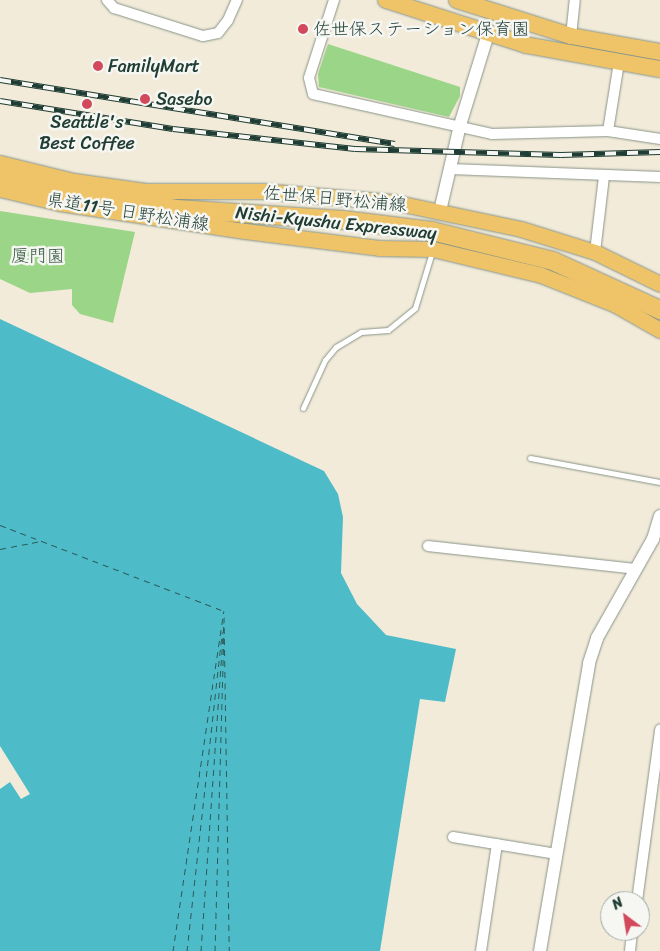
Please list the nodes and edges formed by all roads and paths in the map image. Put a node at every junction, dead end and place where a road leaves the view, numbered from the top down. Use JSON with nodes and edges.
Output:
{"nodes":[{"id":1,"x":107,"y":0,"type":"edge"},
{"id":2,"x":237,"y":0,"type":"edge"},
{"id":3,"x":334,"y":0,"type":"edge"},
{"id":4,"x":388,"y":0,"type":"edge"},
{"id":5,"x":457,"y":0,"type":"edge"},
{"id":6,"x":575,"y":0,"type":"edge"},
{"id":7,"x":488,"y":34,"type":"junction"},
{"id":8,"x":571,"y":36,"type":"junction"},
{"id":9,"x":660,"y":52,"type":"edge"},
{"id":10,"x":620,"y":62,"type":"junction"},
{"id":11,"x":660,"y":69,"type":"edge"},
{"id":12,"x":460,"y":125,"type":"junction"},
{"id":13,"x":608,"y":131,"type":"junction"},
{"id":14,"x":660,"y":138,"type":"edge"},
{"id":15,"x":0,"y":164,"type":"edge"},
{"id":16,"x":450,"y":169,"type":"junction"},
{"id":17,"x":604,"y":176,"type":"junction"},
{"id":18,"x":660,"y":177,"type":"edge"},
{"id":19,"x":0,"y":178,"type":"edge"},
{"id":20,"x":0,"y":189,"type":"edge"},
{"id":21,"x":440,"y":211,"type":"junction"},
{"id":22,"x":433,"y":249,"type":"junction"},
{"id":23,"x":595,"y":252,"type":"junction"},
{"id":24,"x":660,"y":284,"type":"edge"},
{"id":25,"x":660,"y":310,"type":"edge"},
{"id":26,"x":660,"y":330,"type":"edge"},
{"id":27,"x":303,"y":408,"type":"dead end"},
{"id":28,"x":530,"y":458,"type":"dead end"},
{"id":29,"x":660,"y":482,"type":"edge"},
{"id":30,"x":660,"y":516,"type":"edge"},
{"id":31,"x":428,"y":546,"type":"dead end"},
{"id":32,"x":635,"y":569,"type":"junction"},
{"id":33,"x":660,"y":730,"type":"edge"},
{"id":34,"x":453,"y":837,"type":"dead end"},
{"id":35,"x":497,"y":844,"type":"junction"},
{"id":36,"x":557,"y":854,"type":"junction"},
{"id":37,"x":637,"y":891,"type":"edge"},
{"id":38,"x":481,"y":951,"type":"edge"},
{"id":39,"x":540,"y":951,"type":"edge"}],
"edges":[{"from":1,"to":2,"type":"street"},
{"from":3,"to":12,"type":"street"},
{"from":4,"to":7,"type":"highway"},
{"from":5,"to":8,"type":"highway"},
{"from":6,"to":8,"type":"street"},
{"from":7,"to":10,"type":"highway"},
{"from":7,"to":12,"type":"street"},
{"from":8,"to":9,"type":"highway"},
{"from":10,"to":11,"type":"highway"},
{"from":10,"to":13,"type":"street"},
{"from":12,"to":13,"type":"street"},
{"from":12,"to":16,"type":"street"},
{"from":13,"to":14,"type":"street"},
{"from":15,"to":21,"type":"main road","name":"佐世保日野松浦線"},
{"from":16,"to":17,"type":"street"},
{"from":16,"to":21,"type":"street"},
{"from":17,"to":18,"type":"street"},
{"from":17,"to":23,"type":"street"},
{"from":19,"to":25,"type":"highway","name":"Nishi-Kyushu Expressway"},
{"from":20,"to":22,"type":"main road","name":"県道11号 日野松浦線"},
{"from":21,"to":23,"type":"main road","name":"佐世保日野松浦線"},
{"from":22,"to":26,"type":"main road","name":"県道11号 日野松浦線"},
{"from":22,"to":27,"type":"lane"},
{"from":23,"to":24,"type":"main road","name":"佐世保日野松浦線"},
{"from":28,"to":29,"type":"lane"},
{"from":30,"to":32,"type":"street"},
{"from":31,"to":32,"type":"street"},
{"from":32,"to":36,"type":"street"},
{"from":33,"to":37,"type":"street"},
{"from":34,"to":35,"type":"street"},
{"from":35,"to":36,"type":"street"},
{"from":35,"to":38,"type":"street"},
{"from":36,"to":39,"type":"street"}]}
